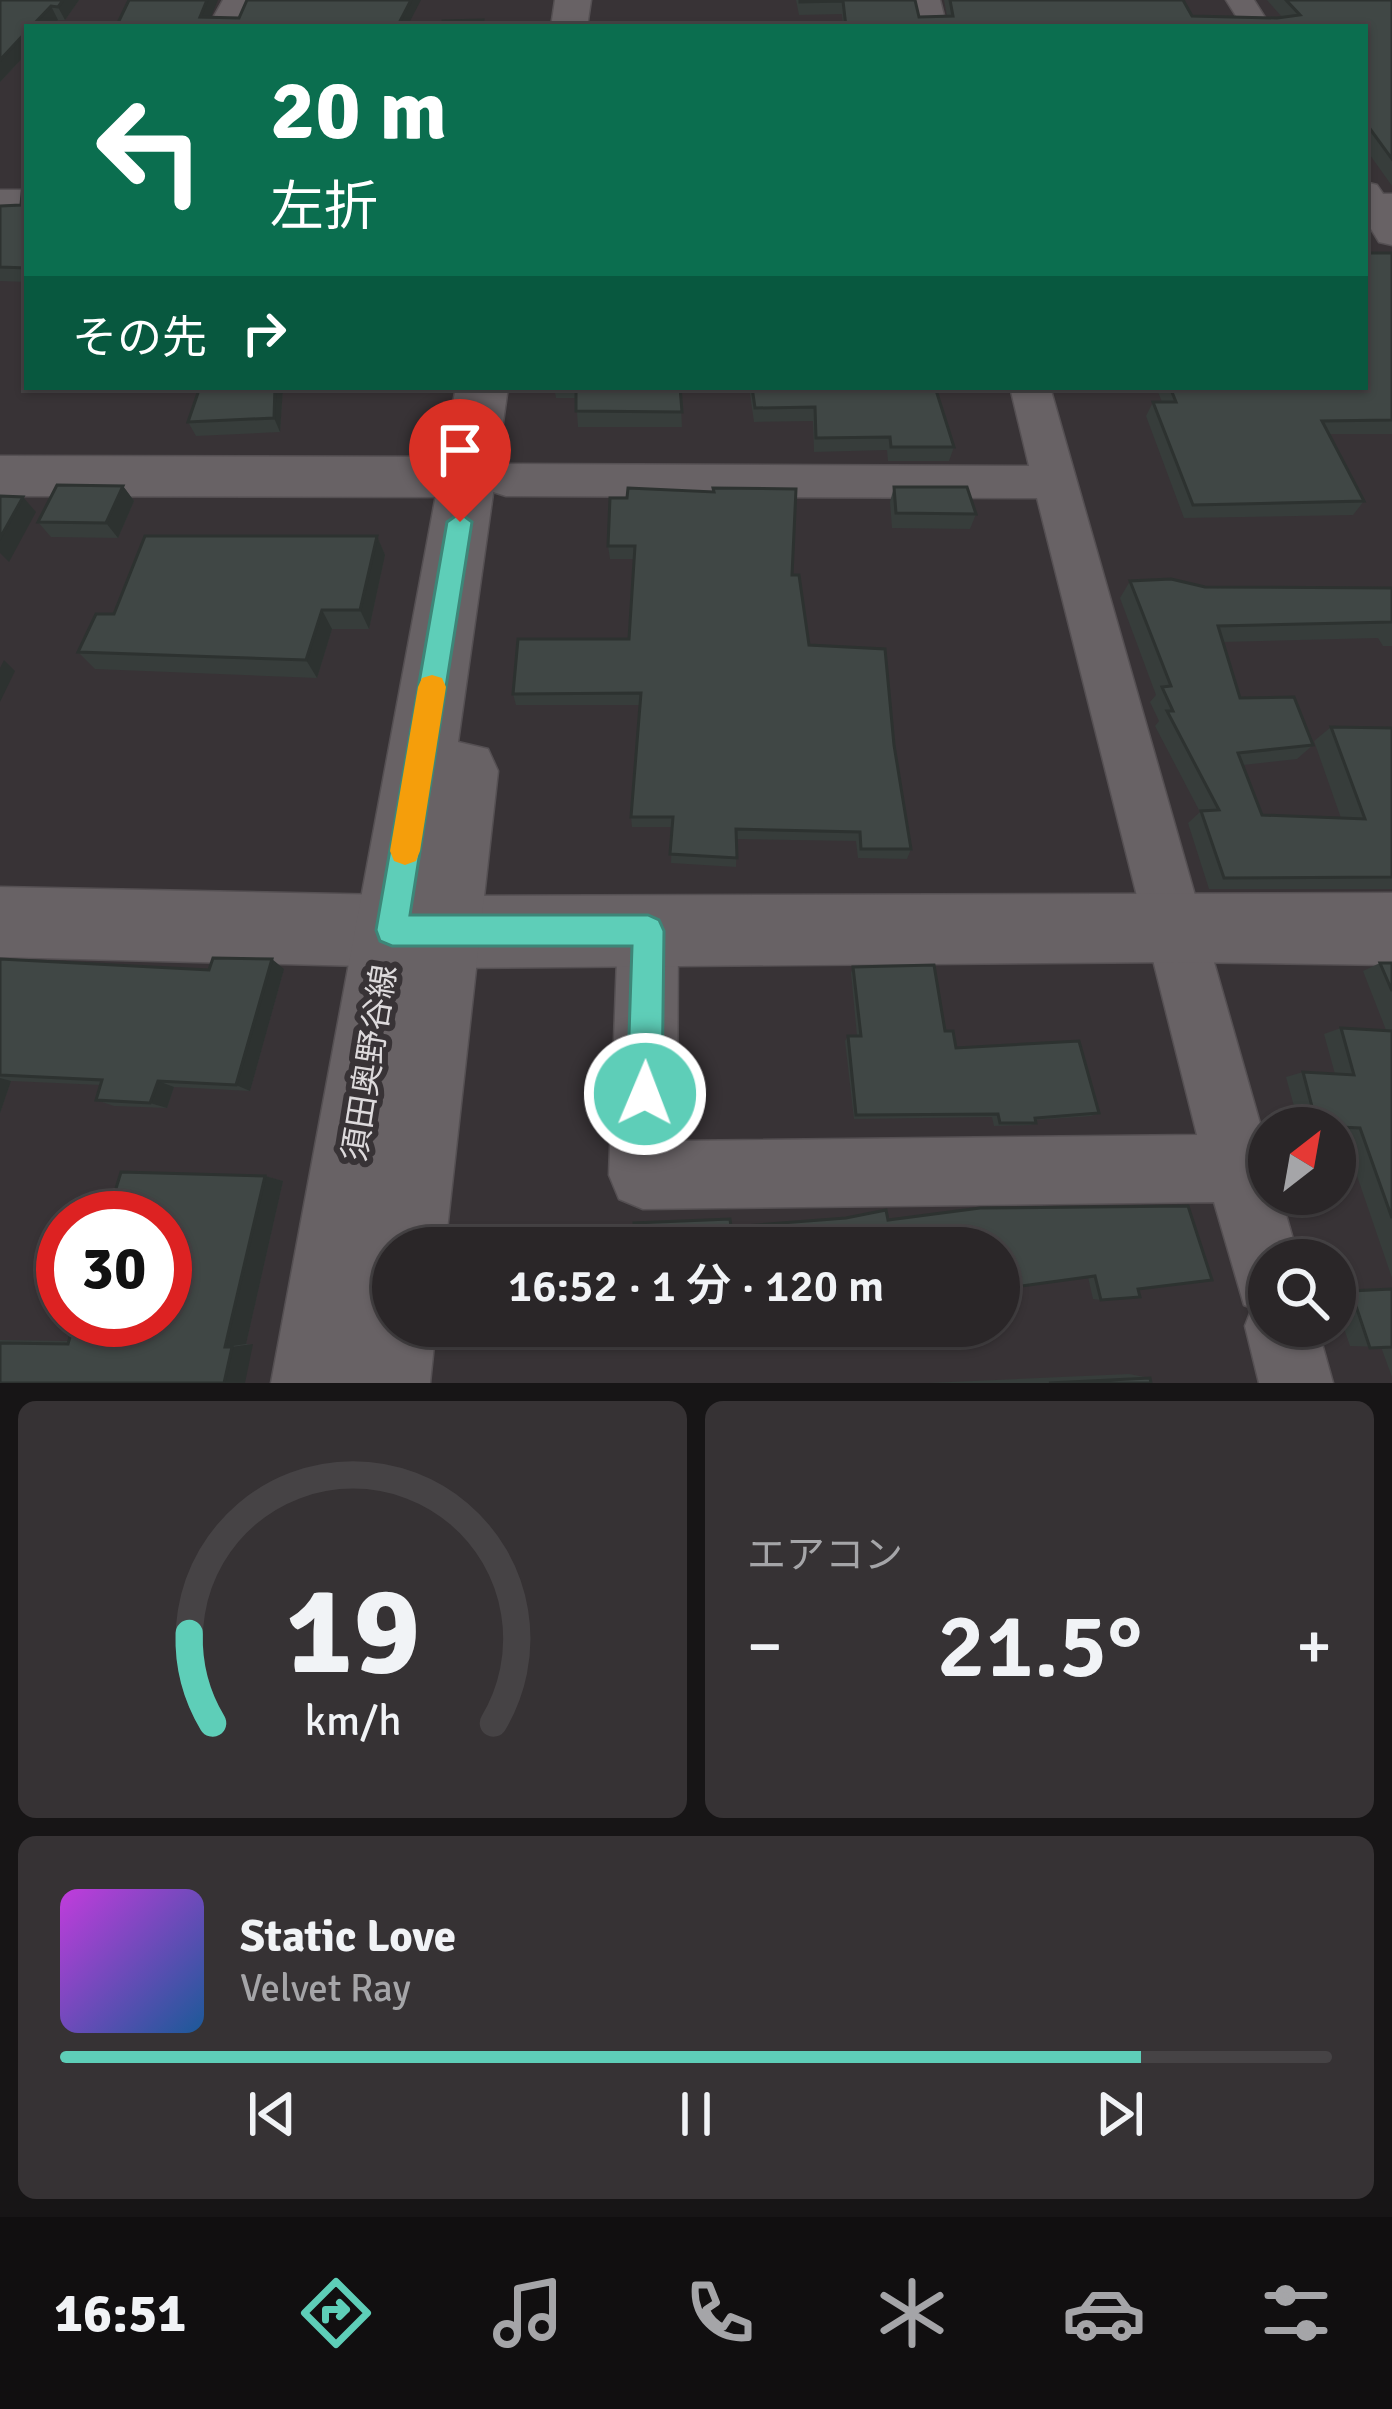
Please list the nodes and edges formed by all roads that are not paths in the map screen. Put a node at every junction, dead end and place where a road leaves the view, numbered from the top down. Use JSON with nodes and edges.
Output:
{"nodes":[{"id":1,"x":482,"y":390,"type":"edge"},
{"id":2,"x":518,"y":390,"type":"edge"},
{"id":3,"x":1031,"y":390,"type":"edge"},
{"id":4,"x":0,"y":476,"type":"edge"},
{"id":5,"x":486,"y":478,"type":"junction"},
{"id":6,"x":1054,"y":482,"type":"junction"},
{"id":7,"x":0,"y":922,"type":"edge"},
{"id":8,"x":1176,"y":926,"type":"junction"},
{"id":9,"x":1392,"y":929,"type":"edge"},
{"id":10,"x":416,"y":931,"type":"junction"},
{"id":11,"x":648,"y":931,"type":"junction"},
{"id":12,"x":1239,"y":1168,"type":"junction"},
{"id":13,"x":401,"y":1227,"type":"edge"},
{"id":14,"x":1258,"y":1239,"type":"edge"},
{"id":15,"x":387,"y":1347,"type":"edge"},
{"id":16,"x":1287,"y":1347,"type":"edge"},
{"id":17,"x":319,"y":1383,"type":"edge"},
{"id":18,"x":382,"y":1383,"type":"edge"},
{"id":19,"x":1296,"y":1383,"type":"edge"}],
"edges":[{"from":1,"to":5,"type":"main road","name":"須田奥野谷線"},
{"from":2,"to":5,"type":"main road","name":"須田奥野谷線"},
{"from":3,"to":6,"type":"street"},
{"from":4,"to":5,"type":"street"},
{"from":5,"to":6,"type":"street"},
{"from":5,"to":10,"type":"main road","name":"須田奥野谷線"},
{"from":6,"to":8,"type":"street"},
{"from":7,"to":10,"type":"street"},
{"from":8,"to":9,"type":"street"},
{"from":8,"to":11,"type":"street"},
{"from":8,"to":12,"type":"street"},
{"from":10,"to":11,"type":"street"},
{"from":10,"to":13,"type":"main road","name":"須田奥野谷線"},
{"from":10,"to":17,"type":"main road","name":"須田奥野谷線"},
{"from":11,"to":12,"type":"street"},
{"from":12,"to":14,"type":"street"},
{"from":15,"to":18,"type":"main road"},
{"from":16,"to":19,"type":"street"}]}
